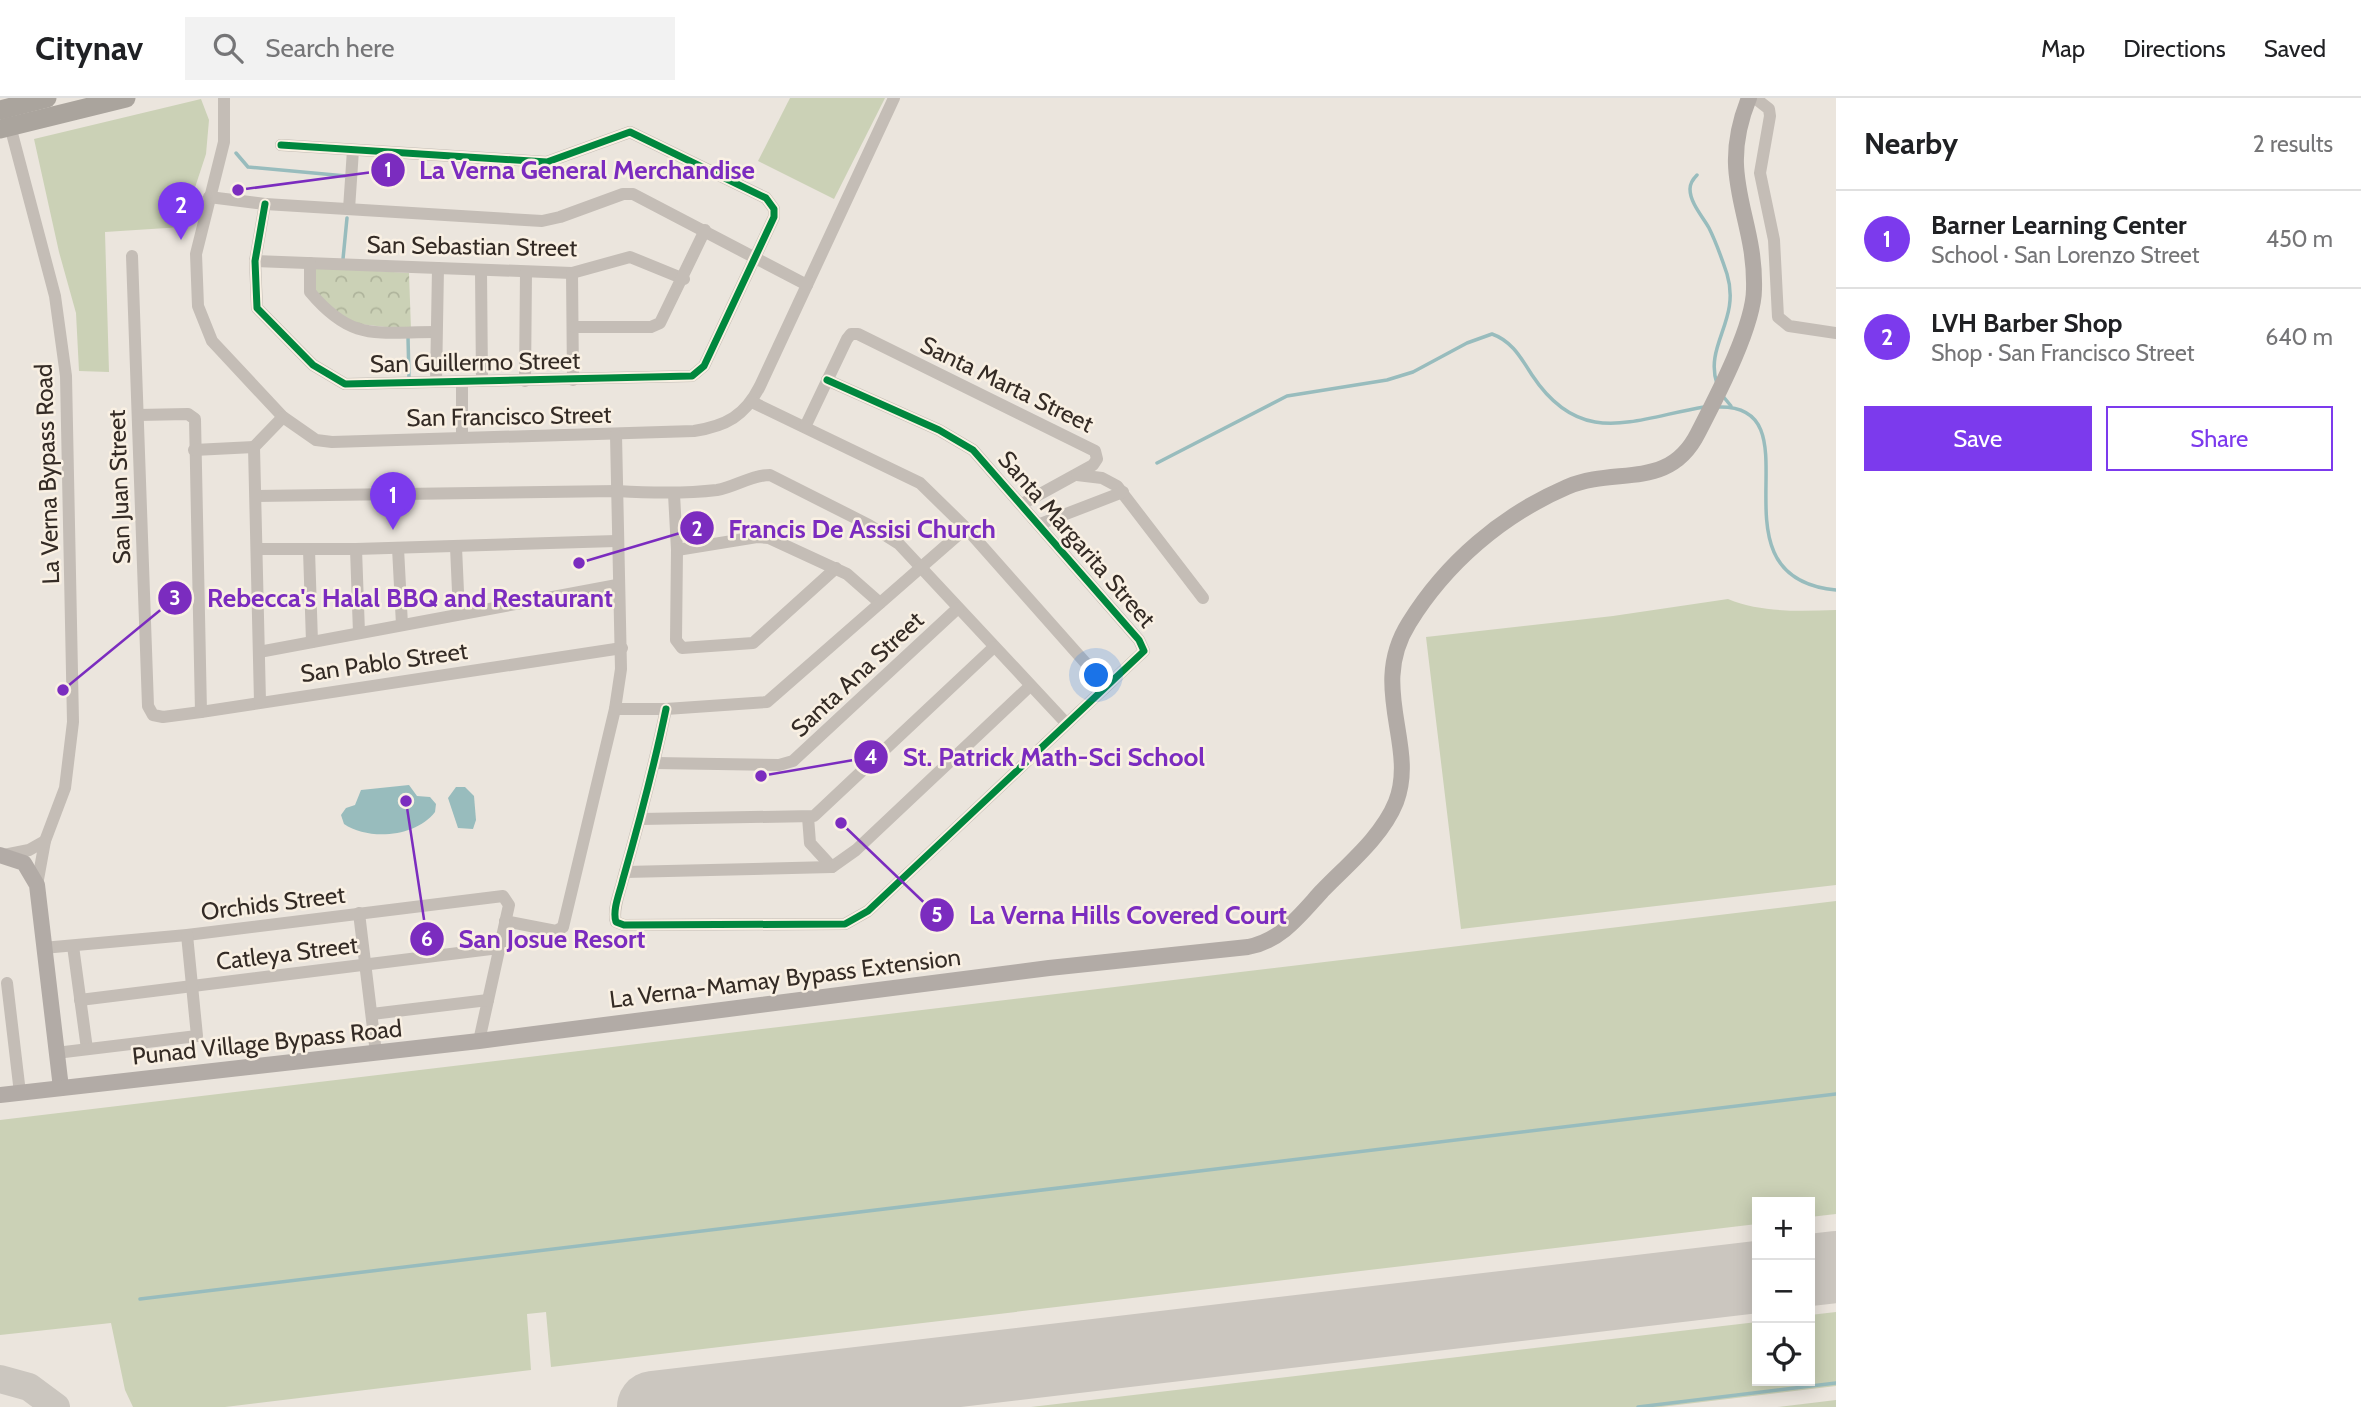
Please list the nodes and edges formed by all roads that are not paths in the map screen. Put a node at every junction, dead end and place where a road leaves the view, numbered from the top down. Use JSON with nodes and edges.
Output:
{"nodes":[{"id":1,"x":47,"y":98,"type":"edge"},
{"id":2,"x":126,"y":98,"type":"edge"},
{"id":3,"x":224,"y":98,"type":"edge"},
{"id":4,"x":894,"y":98,"type":"edge"},
{"id":5,"x":1749,"y":98,"type":"edge"},
{"id":6,"x":1755,"y":98,"type":"edge"},
{"id":7,"x":4,"y":119,"type":"edge"},
{"id":8,"x":281,"y":145,"type":"dead end"},
{"id":9,"x":353,"y":150,"type":"junction"},
{"id":10,"x":209,"y":197,"type":"junction"},
{"id":11,"x":265,"y":204,"type":"junction"},
{"id":12,"x":349,"y":209,"type":"junction"},
{"id":13,"x":705,"y":230,"type":"junction"},
{"id":14,"x":132,"y":256,"type":"dead end"},
{"id":15,"x":756,"y":257,"type":"junction"},
{"id":16,"x":255,"y":261,"type":"junction"},
{"id":17,"x":310,"y":264,"type":"junction"},
{"id":18,"x":438,"y":268,"type":"junction"},
{"id":19,"x":481,"y":271,"type":"junction"},
{"id":20,"x":526,"y":272,"type":"junction"},
{"id":21,"x":572,"y":273,"type":"junction"},
{"id":22,"x":684,"y":279,"type":"junction"},
{"id":23,"x":807,"y":285,"type":"junction"},
{"id":24,"x":574,"y":327,"type":"junction"},
{"id":25,"x":435,"y":332,"type":"junction"},
{"id":26,"x":1836,"y":333,"type":"edge"},
{"id":27,"x":573,"y":380,"type":"junction"},
{"id":28,"x":827,"y":380,"type":"junction"},
{"id":29,"x":525,"y":381,"type":"junction"},
{"id":30,"x":436,"y":382,"type":"junction"},
{"id":31,"x":462,"y":382,"type":"junction"},
{"id":32,"x":482,"y":382,"type":"junction"},
{"id":33,"x":752,"y":402,"type":"junction"},
{"id":34,"x":138,"y":415,"type":"junction"},
{"id":35,"x":283,"y":417,"type":"junction"},
{"id":36,"x":805,"y":427,"type":"junction"},
{"id":37,"x":616,"y":435,"type":"junction"},
{"id":38,"x":463,"y":438,"type":"junction"},
{"id":39,"x":254,"y":447,"type":"junction"},
{"id":40,"x":194,"y":450,"type":"junction"},
{"id":41,"x":1077,"y":475,"type":"junction"},
{"id":42,"x":617,"y":491,"type":"junction"},
{"id":43,"x":1123,"y":492,"type":"junction"},
{"id":44,"x":674,"y":494,"type":"junction"},
{"id":45,"x":256,"y":496,"type":"junction"},
{"id":46,"x":1022,"y":504,"type":"junction"},
{"id":47,"x":1040,"y":524,"type":"junction"},
{"id":48,"x":966,"y":528,"type":"junction"},
{"id":49,"x":617,"y":541,"type":"junction"},
{"id":50,"x":456,"y":547,"type":"junction"},
{"id":51,"x":398,"y":548,"type":"junction"},
{"id":52,"x":257,"y":549,"type":"junction"},
{"id":53,"x":309,"y":550,"type":"junction"},
{"id":54,"x":356,"y":550,"type":"junction"},
{"id":55,"x":677,"y":550,"type":"junction"},
{"id":56,"x":836,"y":568,"type":"junction"},
{"id":57,"x":922,"y":569,"type":"junction"},
{"id":58,"x":617,"y":585,"type":"junction"},
{"id":59,"x":1203,"y":598,"type":"dead end"},
{"id":60,"x":880,"y":603,"type":"junction"},
{"id":61,"x":958,"y":608,"type":"junction"},
{"id":62,"x":460,"y":614,"type":"junction"},
{"id":63,"x":402,"y":625,"type":"junction"},
{"id":64,"x":359,"y":633,"type":"junction"},
{"id":65,"x":312,"y":642,"type":"junction"},
{"id":66,"x":994,"y":647,"type":"junction"},
{"id":67,"x":622,"y":648,"type":"junction"},
{"id":68,"x":259,"y":652,"type":"junction"},
{"id":69,"x":1106,"y":686,"type":"junction"},
{"id":70,"x":1029,"y":687,"type":"junction"},
{"id":71,"x":261,"y":702,"type":"junction"},
{"id":72,"x":615,"y":709,"type":"junction"},
{"id":73,"x":666,"y":709,"type":"junction"},
{"id":74,"x":201,"y":712,"type":"junction"},
{"id":75,"x":153,"y":715,"type":"joint"},
{"id":76,"x":1066,"y":723,"type":"junction"},
{"id":77,"x":655,"y":762,"type":"junction"},
{"id":78,"x":807,"y":817,"type":"junction"},
{"id":79,"x":641,"y":819,"type":"junction"},
{"id":80,"x":45,"y":841,"type":"junction"},
{"id":81,"x":2,"y":855,"type":"edge"},
{"id":82,"x":832,"y":867,"type":"junction"},
{"id":83,"x":625,"y":872,"type":"junction"},
{"id":84,"x":37,"y":885,"type":"junction"},
{"id":85,"x":359,"y":913,"type":"junction"},
{"id":86,"x":505,"y":921,"type":"junction"},
{"id":87,"x":187,"y":934,"type":"junction"},
{"id":88,"x":73,"y":946,"type":"junction"},
{"id":89,"x":43,"y":948,"type":"junction"},
{"id":90,"x":499,"y":948,"type":"junction"},
{"id":91,"x":366,"y":965,"type":"junction"},
{"id":92,"x":7,"y":983,"type":"dead end"},
{"id":93,"x":192,"y":986,"type":"junction"},
{"id":94,"x":80,"y":1000,"type":"junction"},
{"id":95,"x":488,"y":1000,"type":"junction"},
{"id":96,"x":372,"y":1014,"type":"junction"},
{"id":97,"x":479,"y":1041,"type":"junction"},
{"id":98,"x":87,"y":1049,"type":"junction"},
{"id":99,"x":56,"y":1053,"type":"junction"},
{"id":100,"x":376,"y":1053,"type":"junction"},
{"id":101,"x":61,"y":1088,"type":"junction"},
{"id":102,"x":20,"y":1093,"type":"junction"},
{"id":103,"x":0,"y":1095,"type":"edge"}],
"edges":[{"from":1,"to":7,"type":"highway"},
{"from":2,"to":7,"type":"highway"},
{"from":3,"to":10,"type":"street","name":"San Francisco Street"},
{"from":4,"to":23,"type":"street","name":"San Francisco Street"},
{"from":5,"to":97,"type":"main road","name":"La Verna-Mamay Bypass Extension"},
{"from":6,"to":26,"type":"street"},
{"from":7,"to":80,"type":"street","name":"La Verna Bypass Road"},
{"from":8,"to":9,"type":"street"},
{"from":9,"to":12,"type":"street"},
{"from":9,"to":15,"type":"street"},
{"from":10,"to":11,"type":"street"},
{"from":10,"to":35,"type":"street","name":"San Francisco Street"},
{"from":11,"to":12,"type":"street"},
{"from":11,"to":16,"type":"street","name":"San Guillermo Street"},
{"from":12,"to":13,"type":"street"},
{"from":13,"to":15,"type":"street"},
{"from":13,"to":22,"type":"street"},
{"from":14,"to":34,"type":"street","name":"San Juan Street"},
{"from":15,"to":23,"type":"street"},
{"from":15,"to":27,"type":"street","name":"San Guillermo Street"},
{"from":16,"to":17,"type":"street","name":"San Sebastian Street"},
{"from":16,"to":30,"type":"street","name":"San Guillermo Street"},
{"from":17,"to":18,"type":"street","name":"San Sebastian Street"},
{"from":17,"to":25,"type":"street"},
{"from":18,"to":19,"type":"street","name":"San Sebastian Street"},
{"from":18,"to":25,"type":"street"},
{"from":19,"to":20,"type":"street","name":"San Sebastian Street"},
{"from":19,"to":32,"type":"street"},
{"from":20,"to":21,"type":"street","name":"San Sebastian Street"},
{"from":20,"to":29,"type":"street"},
{"from":21,"to":22,"type":"street","name":"San Sebastian Street"},
{"from":21,"to":24,"type":"street"},
{"from":22,"to":24,"type":"street"},
{"from":23,"to":33,"type":"street","name":"San Francisco Street"},
{"from":24,"to":27,"type":"street"},
{"from":25,"to":30,"type":"street"},
{"from":27,"to":29,"type":"street","name":"San Guillermo Street"},
{"from":28,"to":36,"type":"street"},
{"from":28,"to":41,"type":"street","name":"Santa Marta Street"},
{"from":28,"to":46,"type":"street","name":"Santa Margarita Street"},
{"from":29,"to":32,"type":"street","name":"San Guillermo Street"},
{"from":30,"to":31,"type":"street","name":"San Guillermo Street"},
{"from":31,"to":32,"type":"street","name":"San Guillermo Street"},
{"from":31,"to":38,"type":"street"},
{"from":33,"to":36,"type":"street"},
{"from":33,"to":37,"type":"street","name":"San Francisco Street"},
{"from":34,"to":40,"type":"street"},
{"from":34,"to":75,"type":"street","name":"San Juan Street"},
{"from":35,"to":38,"type":"street","name":"San Francisco Street"},
{"from":35,"to":39,"type":"street"},
{"from":36,"to":48,"type":"street"},
{"from":37,"to":38,"type":"street","name":"San Francisco Street"},
{"from":37,"to":42,"type":"street"},
{"from":39,"to":40,"type":"street"},
{"from":39,"to":45,"type":"street"},
{"from":40,"to":74,"type":"street"},
{"from":41,"to":43,"type":"street"},
{"from":41,"to":46,"type":"street","name":"Santa Marta Street"},
{"from":42,"to":44,"type":"street"},
{"from":42,"to":45,"type":"street"},
{"from":42,"to":49,"type":"street"},
{"from":43,"to":47,"type":"street"},
{"from":43,"to":59,"type":"street"},
{"from":44,"to":55,"type":"street"},
{"from":44,"to":57,"type":"street"},
{"from":45,"to":52,"type":"street"},
{"from":46,"to":47,"type":"street","name":"Santa Margarita Street"},
{"from":47,"to":69,"type":"street","name":"Santa Margarita Street"},
{"from":48,"to":57,"type":"street"},
{"from":48,"to":69,"type":"street"},
{"from":49,"to":50,"type":"street"},
{"from":49,"to":58,"type":"street"},
{"from":50,"to":51,"type":"street"},
{"from":50,"to":62,"type":"street"},
{"from":51,"to":54,"type":"street"},
{"from":51,"to":63,"type":"street"},
{"from":52,"to":53,"type":"street"},
{"from":52,"to":68,"type":"street"},
{"from":53,"to":54,"type":"street"},
{"from":53,"to":65,"type":"street"},
{"from":54,"to":64,"type":"street"},
{"from":55,"to":56,"type":"street"},
{"from":55,"to":56,"type":"street"},
{"from":56,"to":60,"type":"street"},
{"from":57,"to":60,"type":"street"},
{"from":57,"to":61,"type":"street"},
{"from":58,"to":62,"type":"street"},
{"from":58,"to":67,"type":"street"},
{"from":60,"to":73,"type":"street"},
{"from":61,"to":66,"type":"street"},
{"from":61,"to":77,"type":"street","name":"Santa Ana Street"},
{"from":62,"to":63,"type":"street"},
{"from":63,"to":64,"type":"street"},
{"from":64,"to":65,"type":"street"},
{"from":65,"to":68,"type":"street"},
{"from":66,"to":70,"type":"street"},
{"from":66,"to":78,"type":"street"},
{"from":67,"to":71,"type":"street","name":"San Pablo Street"},
{"from":67,"to":72,"type":"street"},
{"from":68,"to":71,"type":"street"},
{"from":69,"to":76,"type":"street"},
{"from":70,"to":76,"type":"street"},
{"from":70,"to":82,"type":"street"},
{"from":71,"to":74,"type":"street","name":"San Pablo Street"},
{"from":72,"to":73,"type":"street"},
{"from":72,"to":86,"type":"street"},
{"from":73,"to":77,"type":"street"},
{"from":74,"to":75,"type":"street","name":"San Pablo Street"},
{"from":76,"to":83,"type":"street"},
{"from":77,"to":79,"type":"street"},
{"from":78,"to":79,"type":"street"},
{"from":78,"to":82,"type":"street"},
{"from":79,"to":83,"type":"street"},
{"from":80,"to":81,"type":"street"},
{"from":80,"to":84,"type":"street","name":"La Verna Bypass Road"},
{"from":81,"to":84,"type":"main road"},
{"from":82,"to":83,"type":"street"},
{"from":84,"to":89,"type":"main road"},
{"from":85,"to":86,"type":"street","name":"Orchids Street"},
{"from":85,"to":87,"type":"street","name":"Orchids Street"},
{"from":85,"to":91,"type":"street"},
{"from":86,"to":90,"type":"street"},
{"from":87,"to":88,"type":"street","name":"Orchids Street"},
{"from":87,"to":93,"type":"street"},
{"from":88,"to":89,"type":"street","name":"Orchids Street"},
{"from":88,"to":94,"type":"street"},
{"from":89,"to":99,"type":"main road"},
{"from":90,"to":91,"type":"street","name":"Catleya Street"},
{"from":90,"to":95,"type":"street"},
{"from":91,"to":93,"type":"street","name":"Catleya Street"},
{"from":91,"to":96,"type":"street"},
{"from":92,"to":102,"type":"street"},
{"from":93,"to":94,"type":"street","name":"Catleya Street"},
{"from":93,"to":98,"type":"street"},
{"from":94,"to":98,"type":"street"},
{"from":95,"to":96,"type":"street"},
{"from":95,"to":97,"type":"street"},
{"from":96,"to":100,"type":"street"},
{"from":97,"to":100,"type":"main road","name":"Punad Village Bypass Road"},
{"from":98,"to":99,"type":"street"},
{"from":99,"to":101,"type":"main road"},
{"from":100,"to":101,"type":"main road","name":"Punad Village Bypass Road"},
{"from":101,"to":102,"type":"main road","name":"Punad Village Bypass Road"},
{"from":102,"to":103,"type":"main road","name":"Punad Village Bypass Road"}]}
